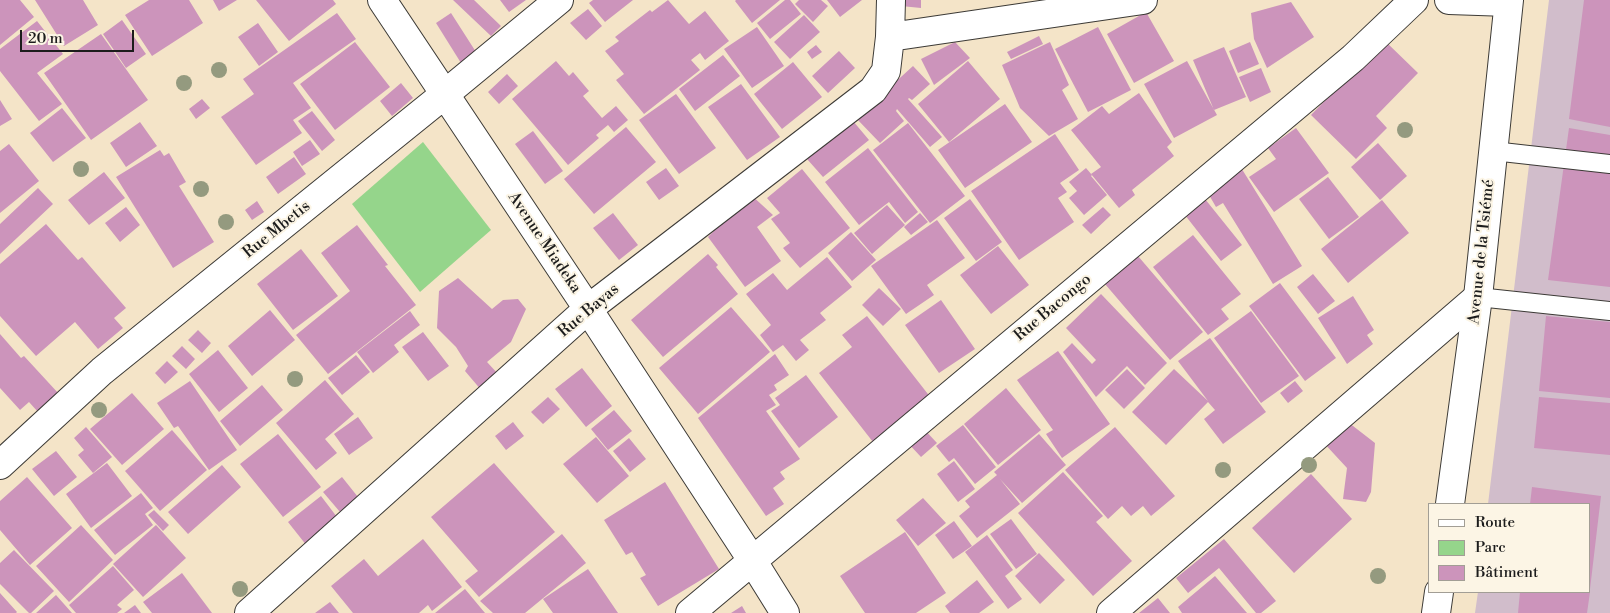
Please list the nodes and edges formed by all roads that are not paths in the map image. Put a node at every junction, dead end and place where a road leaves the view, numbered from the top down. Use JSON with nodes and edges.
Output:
{"nodes":[{"id":1,"x":382,"y":0,"type":"edge"},
{"id":2,"x":559,"y":0,"type":"edge"},
{"id":3,"x":891,"y":0,"type":"edge"},
{"id":4,"x":1143,"y":0,"type":"edge"},
{"id":5,"x":1414,"y":0,"type":"edge"},
{"id":6,"x":1450,"y":0,"type":"edge"},
{"id":7,"x":1508,"y":1,"type":"edge"},
{"id":8,"x":890,"y":37,"type":"junction"},
{"id":9,"x":445,"y":94,"type":"junction"},
{"id":10,"x":1493,"y":151,"type":"junction"},
{"id":11,"x":1610,"y":164,"type":"edge"},
{"id":12,"x":1478,"y":297,"type":"junction"},
{"id":13,"x":588,"y":309,"type":"junction"},
{"id":14,"x":1610,"y":312,"type":"edge"},
{"id":15,"x":0,"y":465,"type":"edge"},
{"id":16,"x":1450,"y":503,"type":"edge"},
{"id":17,"x":752,"y":560,"type":"junction"},
{"id":18,"x":1439,"y":593,"type":"edge"},
{"id":19,"x":249,"y":613,"type":"edge"},
{"id":20,"x":690,"y":613,"type":"edge"},
{"id":21,"x":785,"y":613,"type":"edge"},
{"id":22,"x":1110,"y":613,"type":"edge"},
{"id":23,"x":1436,"y":613,"type":"edge"}],
"edges":[{"from":1,"to":9,"type":"street","name":"Avenue Miadeka"},
{"from":2,"to":9,"type":"street","name":"Rue Mbetis"},
{"from":3,"to":8,"type":"street","name":"Rue Bayas"},
{"from":4,"to":8,"type":"street"},
{"from":5,"to":17,"type":"street","name":"Rue Bacongo"},
{"from":6,"to":7,"type":"street"},
{"from":7,"to":10,"type":"street","name":"Avenue de la Tsiémé"},
{"from":8,"to":13,"type":"street","name":"Rue Bayas"},
{"from":9,"to":13,"type":"street","name":"Avenue Miadeka"},
{"from":9,"to":15,"type":"street","name":"Rue Mbetis"},
{"from":10,"to":11,"type":"lane"},
{"from":10,"to":12,"type":"street","name":"Avenue de la Tsiémé"},
{"from":12,"to":14,"type":"lane"},
{"from":12,"to":16,"type":"street","name":"Avenue de la Tsiémé"},
{"from":12,"to":22,"type":"street"},
{"from":13,"to":17,"type":"street","name":"Avenue Miadeka"},
{"from":13,"to":19,"type":"street","name":"Rue Bayas"},
{"from":17,"to":20,"type":"street","name":"Rue Bacongo"},
{"from":17,"to":21,"type":"street","name":"Avenue Miadeka"},
{"from":18,"to":23,"type":"street"}]}
